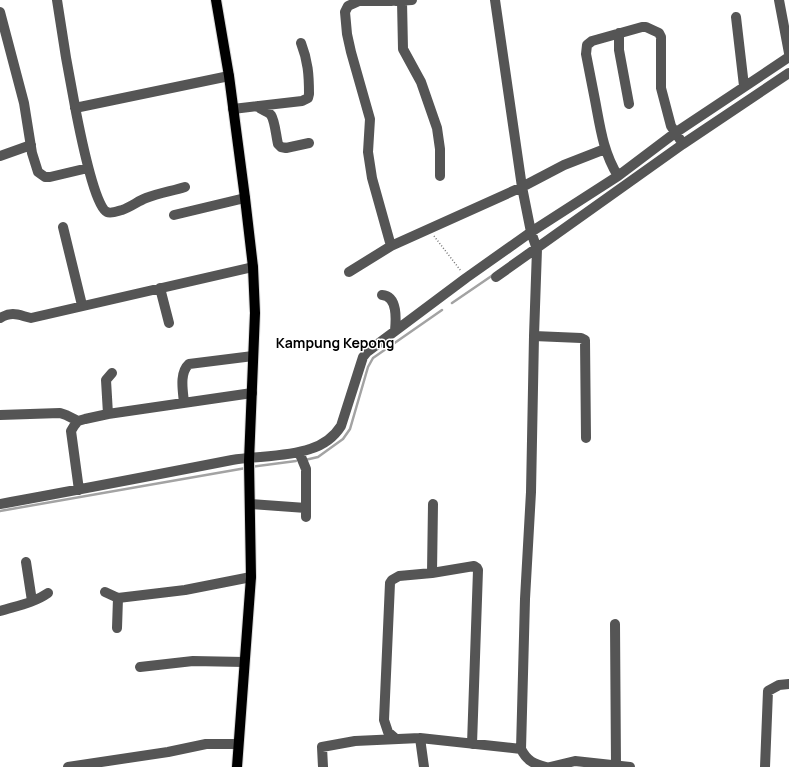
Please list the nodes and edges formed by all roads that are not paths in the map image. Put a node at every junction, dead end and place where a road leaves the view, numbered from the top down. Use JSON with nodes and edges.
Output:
{"nodes":[{"id":1,"x":57,"y":0,"type":"edge"},
{"id":2,"x":216,"y":0,"type":"edge"},
{"id":3,"x":400,"y":0,"type":"edge"},
{"id":4,"x":495,"y":0,"type":"edge"},
{"id":5,"x":779,"y":0,"type":"edge"},
{"id":6,"x":0,"y":12,"type":"edge"},
{"id":7,"x":736,"y":17,"type":"dead end"},
{"id":8,"x":619,"y":33,"type":"junction"},
{"id":9,"x":301,"y":43,"type":"dead end"},
{"id":10,"x":789,"y":53,"type":"edge"},
{"id":11,"x":789,"y":57,"type":"edge"},
{"id":12,"x":789,"y":73,"type":"edge"},
{"id":13,"x":229,"y":76,"type":"junction"},
{"id":14,"x":744,"y":86,"type":"junction"},
{"id":15,"x":629,"y":104,"type":"dead end"},
{"id":16,"x":258,"y":106,"type":"junction"},
{"id":17,"x":75,"y":108,"type":"junction"},
{"id":18,"x":233,"y":108,"type":"junction"},
{"id":19,"x":675,"y":134,"type":"junction"},
{"id":20,"x":309,"y":143,"type":"dead end"},
{"id":21,"x":683,"y":144,"type":"junction"},
{"id":22,"x":31,"y":145,"type":"junction"},
{"id":23,"x":605,"y":149,"type":"junction"},
{"id":24,"x":0,"y":156,"type":"edge"},
{"id":25,"x":88,"y":168,"type":"junction"},
{"id":26,"x":440,"y":176,"type":"dead end"},
{"id":27,"x":618,"y":176,"type":"junction"},
{"id":28,"x":185,"y":187,"type":"dead end"},
{"id":29,"x":522,"y":187,"type":"junction"},
{"id":30,"x":245,"y":198,"type":"junction"},
{"id":31,"x":174,"y":215,"type":"dead end"},
{"id":32,"x":63,"y":227,"type":"dead end"},
{"id":33,"x":532,"y":234,"type":"junction"},
{"id":34,"x":391,"y":246,"type":"junction"},
{"id":35,"x":537,"y":248,"type":"junction"},
{"id":36,"x":253,"y":267,"type":"junction"},
{"id":37,"x":349,"y":272,"type":"dead end"},
{"id":38,"x":496,"y":278,"type":"dead end"},
{"id":39,"x":160,"y":288,"type":"junction"},
{"id":40,"x":382,"y":295,"type":"dead end"},
{"id":41,"x":82,"y":305,"type":"junction"},
{"id":42,"x":0,"y":318,"type":"edge"},
{"id":43,"x":169,"y":323,"type":"dead end"},
{"id":44,"x":394,"y":331,"type":"junction"},
{"id":45,"x":534,"y":336,"type":"junction"},
{"id":46,"x":253,"y":356,"type":"junction"},
{"id":47,"x":112,"y":373,"type":"dead end"},
{"id":48,"x":252,"y":393,"type":"junction"},
{"id":49,"x":184,"y":403,"type":"junction"},
{"id":50,"x":108,"y":414,"type":"junction"},
{"id":51,"x":0,"y":415,"type":"edge"},
{"id":52,"x":78,"y":421,"type":"junction"},
{"id":53,"x":586,"y":438,"type":"dead end"},
{"id":54,"x":299,"y":452,"type":"junction"},
{"id":55,"x":249,"y":459,"type":"junction"},
{"id":56,"x":79,"y":490,"type":"junction"},
{"id":57,"x":0,"y":504,"type":"edge"},
{"id":58,"x":250,"y":504,"type":"junction"},
{"id":59,"x":433,"y":504,"type":"dead end"},
{"id":60,"x":26,"y":562,"type":"dead end"},
{"id":61,"x":432,"y":573,"type":"junction"},
{"id":62,"x":251,"y":577,"type":"junction"},
{"id":63,"x":105,"y":592,"type":"dead end"},
{"id":64,"x":48,"y":593,"type":"dead end"},
{"id":65,"x":118,"y":598,"type":"junction"},
{"id":66,"x":32,"y":601,"type":"junction"},
{"id":67,"x":0,"y":611,"type":"edge"},
{"id":68,"x":615,"y":624,"type":"dead end"},
{"id":69,"x":117,"y":628,"type":"dead end"},
{"id":70,"x":244,"y":662,"type":"junction"},
{"id":71,"x":140,"y":667,"type":"dead end"},
{"id":72,"x":789,"y":684,"type":"edge"},
{"id":73,"x":420,"y":738,"type":"junction"},
{"id":74,"x":396,"y":739,"type":"junction"},
{"id":75,"x":238,"y":744,"type":"junction"},
{"id":76,"x":472,"y":744,"type":"junction"},
{"id":77,"x":521,"y":749,"type":"junction"},
{"id":78,"x":566,"y":765,"type":"edge"},
{"id":79,"x":616,"y":766,"type":"junction"},
{"id":80,"x":68,"y":767,"type":"edge"},
{"id":81,"x":237,"y":767,"type":"edge"},
{"id":82,"x":323,"y":767,"type":"edge"},
{"id":83,"x":424,"y":767,"type":"edge"},
{"id":84,"x":546,"y":767,"type":"edge"},
{"id":85,"x":550,"y":767,"type":"edge"},
{"id":86,"x":630,"y":767,"type":"edge"},
{"id":87,"x":766,"y":767,"type":"edge"}],
"edges":[{"from":1,"to":17,"type":"street"},
{"from":2,"to":13,"type":"main road"},
{"from":3,"to":26,"type":"street"},
{"from":3,"to":34,"type":"street"},
{"from":4,"to":29,"type":"street"},
{"from":5,"to":10,"type":"street"},
{"from":6,"to":22,"type":"street"},
{"from":7,"to":14,"type":"street"},
{"from":8,"to":15,"type":"street"},
{"from":8,"to":19,"type":"street"},
{"from":8,"to":23,"type":"street"},
{"from":9,"to":16,"type":"street"},
{"from":11,"to":14,"type":"street"},
{"from":12,"to":21,"type":"street"},
{"from":13,"to":17,"type":"street"},
{"from":13,"to":18,"type":"main road"},
{"from":14,"to":19,"type":"street"},
{"from":16,"to":18,"type":"street"},
{"from":16,"to":20,"type":"street"},
{"from":17,"to":25,"type":"street"},
{"from":18,"to":30,"type":"main road"},
{"from":19,"to":21,"type":"street"},
{"from":19,"to":27,"type":"street"},
{"from":21,"to":35,"type":"street"},
{"from":22,"to":24,"type":"street"},
{"from":22,"to":25,"type":"street"},
{"from":23,"to":27,"type":"street"},
{"from":23,"to":29,"type":"street"},
{"from":25,"to":28,"type":"street"},
{"from":27,"to":33,"type":"street"},
{"from":29,"to":33,"type":"street"},
{"from":29,"to":34,"type":"street"},
{"from":30,"to":31,"type":"street"},
{"from":30,"to":36,"type":"main road"},
{"from":32,"to":41,"type":"street"},
{"from":33,"to":35,"type":"street"},
{"from":33,"to":44,"type":"street"},
{"from":34,"to":37,"type":"street"},
{"from":35,"to":38,"type":"street"},
{"from":35,"to":45,"type":"street"},
{"from":36,"to":39,"type":"street"},
{"from":36,"to":46,"type":"main road"},
{"from":39,"to":41,"type":"street"},
{"from":39,"to":43,"type":"street"},
{"from":40,"to":44,"type":"street"},
{"from":41,"to":42,"type":"street"},
{"from":44,"to":54,"type":"street"},
{"from":45,"to":53,"type":"street"},
{"from":45,"to":77,"type":"street"},
{"from":46,"to":48,"type":"main road"},
{"from":46,"to":49,"type":"street"},
{"from":47,"to":50,"type":"street"},
{"from":48,"to":49,"type":"street"},
{"from":48,"to":55,"type":"main road"},
{"from":49,"to":50,"type":"street"},
{"from":50,"to":52,"type":"street"},
{"from":51,"to":52,"type":"street"},
{"from":52,"to":56,"type":"street"},
{"from":54,"to":55,"type":"street"},
{"from":54,"to":58,"type":"street"},
{"from":55,"to":56,"type":"street"},
{"from":55,"to":58,"type":"main road"},
{"from":56,"to":57,"type":"street"},
{"from":58,"to":62,"type":"main road"},
{"from":59,"to":61,"type":"street"},
{"from":60,"to":66,"type":"street"},
{"from":61,"to":74,"type":"street"},
{"from":61,"to":76,"type":"street"},
{"from":62,"to":65,"type":"street"},
{"from":62,"to":70,"type":"main road"},
{"from":63,"to":65,"type":"street"},
{"from":64,"to":66,"type":"street"},
{"from":65,"to":69,"type":"street"},
{"from":66,"to":67,"type":"street"},
{"from":68,"to":79,"type":"street"},
{"from":70,"to":71,"type":"street"},
{"from":70,"to":75,"type":"main road"},
{"from":72,"to":87,"type":"street"},
{"from":73,"to":74,"type":"street"},
{"from":73,"to":76,"type":"street"},
{"from":73,"to":83,"type":"street"},
{"from":74,"to":82,"type":"street"},
{"from":75,"to":80,"type":"street"},
{"from":75,"to":81,"type":"main road"},
{"from":76,"to":77,"type":"street"},
{"from":77,"to":84,"type":"street"},
{"from":78,"to":79,"type":"street"},
{"from":78,"to":85,"type":"street"},
{"from":79,"to":86,"type":"street"}]}
